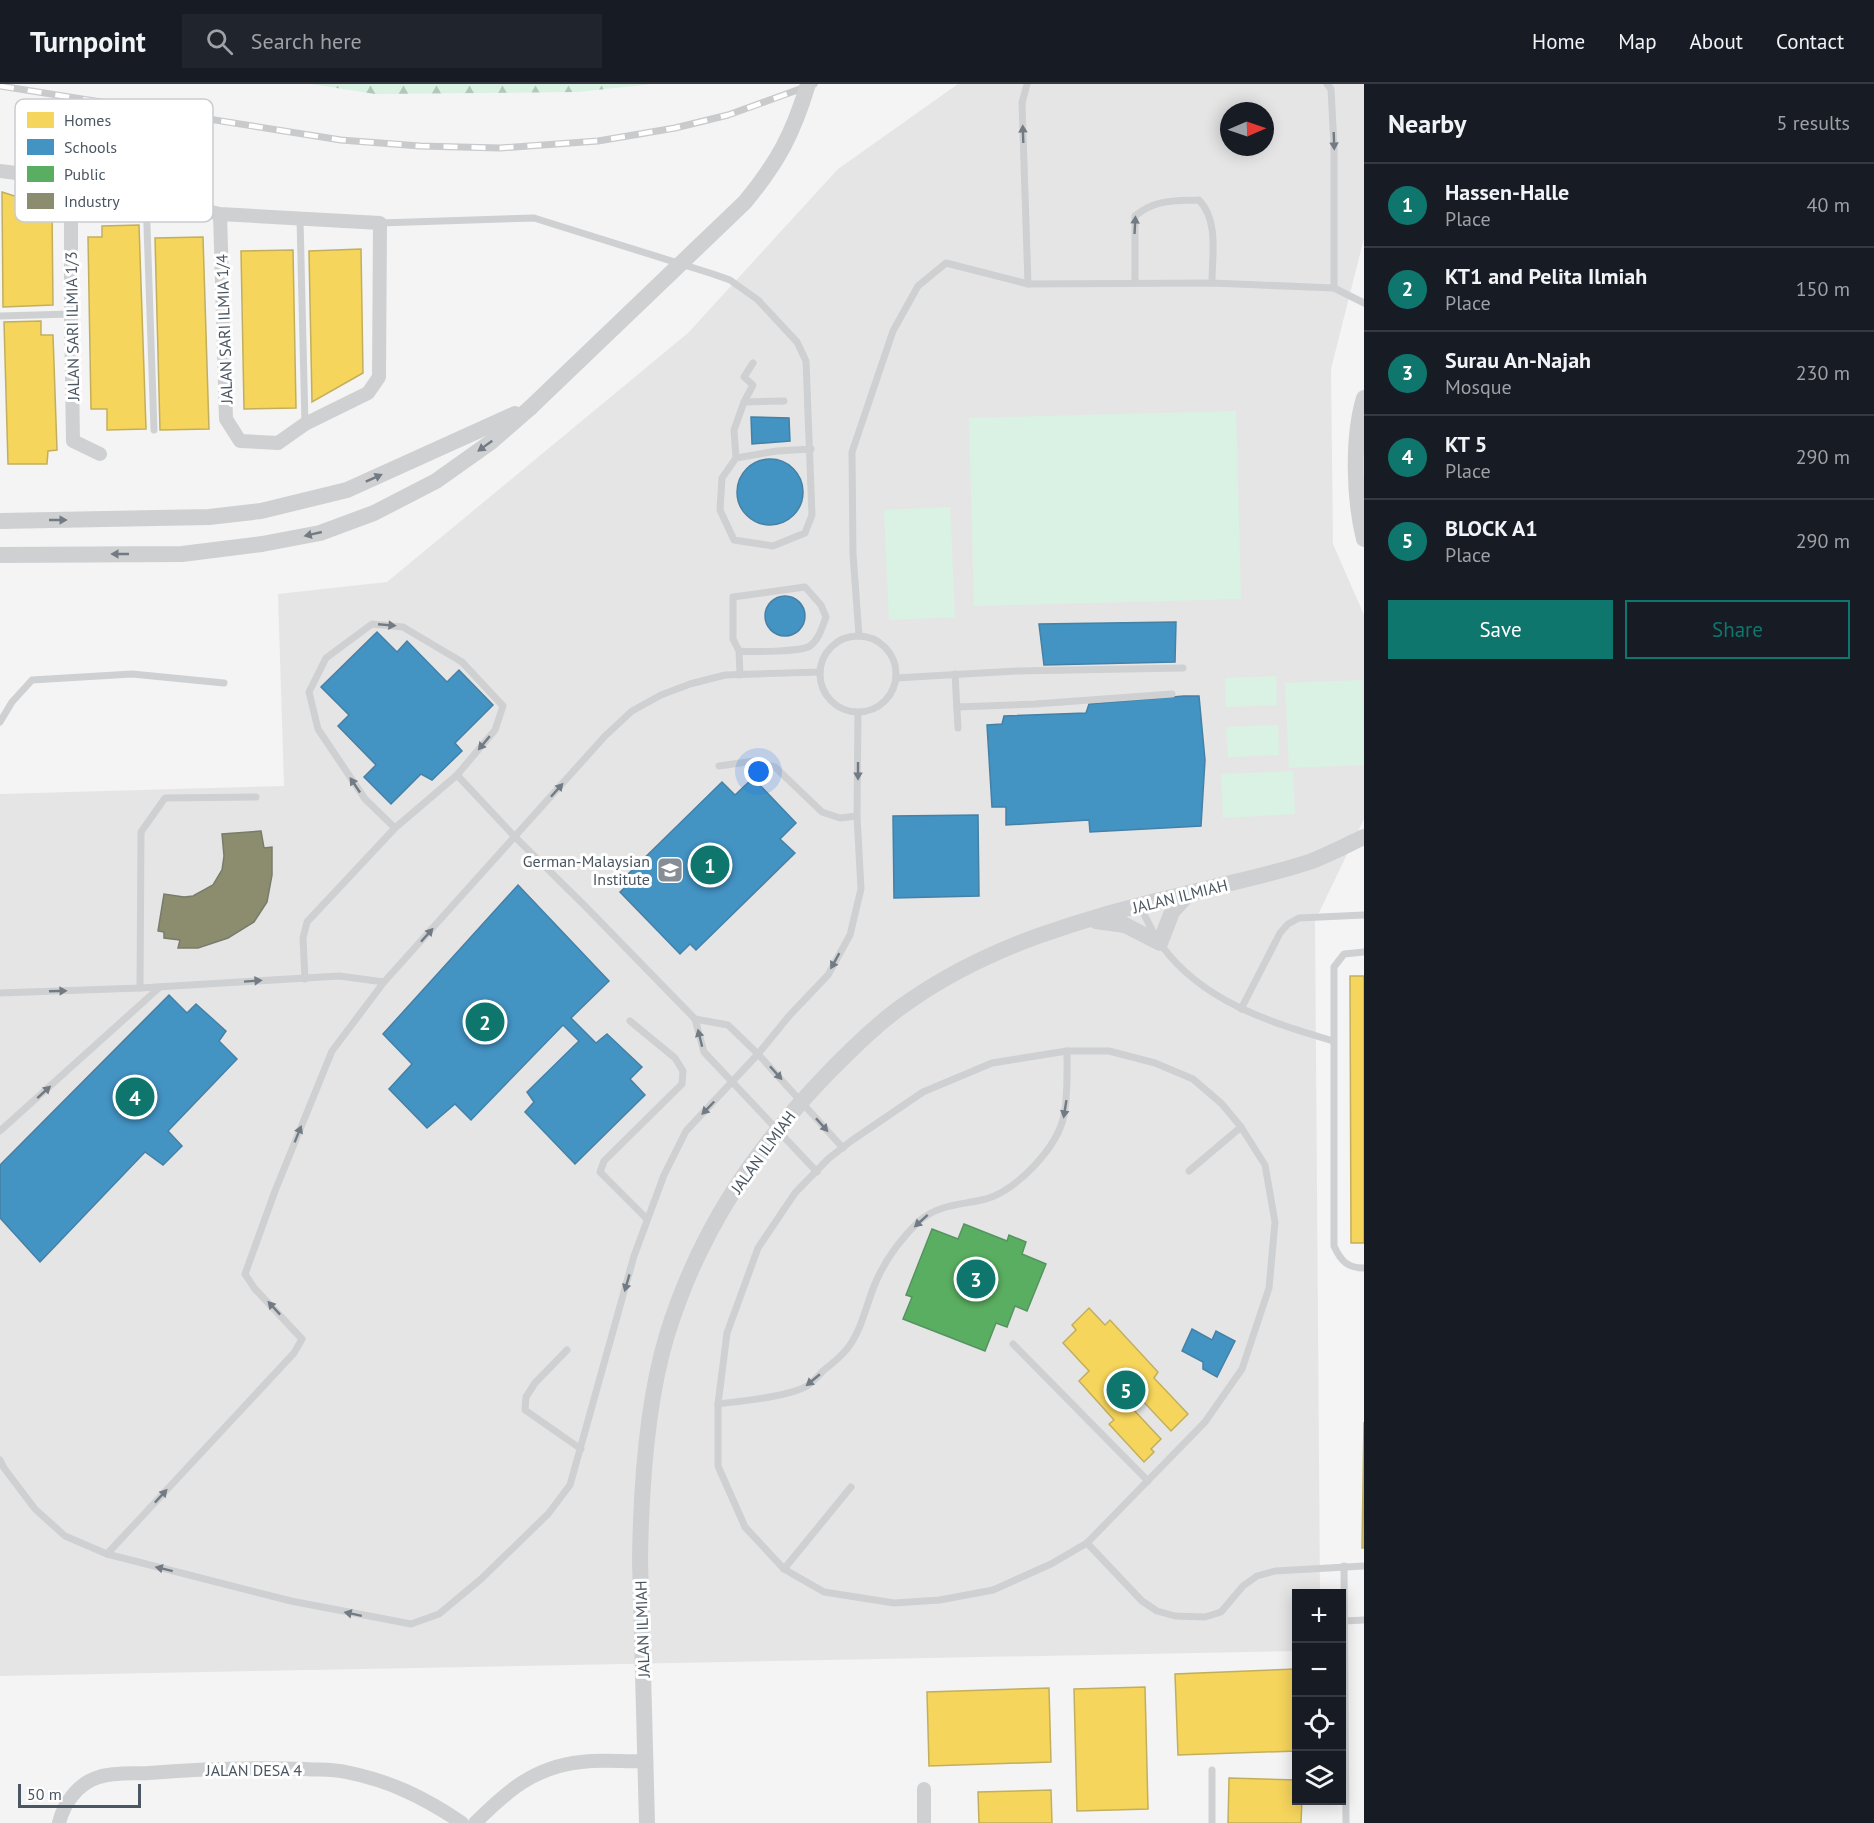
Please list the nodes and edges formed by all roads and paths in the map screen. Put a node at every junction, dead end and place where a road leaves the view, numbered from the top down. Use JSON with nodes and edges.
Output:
{"nodes":[{"id":1,"x":808,"y":84,"type":"edge"},
{"id":2,"x":1027,"y":84,"type":"edge"},
{"id":3,"x":1327,"y":84,"type":"edge"},
{"id":4,"x":0,"y":171,"type":"edge"},
{"id":5,"x":15,"y":173,"type":"edge"},
{"id":6,"x":213,"y":212,"type":"edge"},
{"id":7,"x":220,"y":214,"type":"junction"},
{"id":8,"x":300,"y":219,"type":"junction"},
{"id":9,"x":71,"y":222,"type":"edge"},
{"id":10,"x":147,"y":222,"type":"edge"},
{"id":11,"x":380,"y":223,"type":"junction"},
{"id":12,"x":1135,"y":283,"type":"junction"},
{"id":13,"x":1212,"y":283,"type":"junction"},
{"id":14,"x":1028,"y":284,"type":"junction"},
{"id":15,"x":1334,"y":288,"type":"junction"},
{"id":16,"x":1364,"y":303,"type":"edge"},
{"id":17,"x":70,"y":314,"type":"junction"},
{"id":18,"x":0,"y":316,"type":"edge"},
{"id":19,"x":753,"y":363,"type":"dead end"},
{"id":20,"x":784,"y":401,"type":"dead end"},
{"id":21,"x":744,"y":402,"type":"junction"},
{"id":22,"x":1362,"y":404,"type":"edge"},
{"id":23,"x":530,"y":408,"type":"junction"},
{"id":24,"x":305,"y":424,"type":"junction"},
{"id":25,"x":154,"y":430,"type":"dead end"},
{"id":26,"x":811,"y":449,"type":"junction"},
{"id":27,"x":100,"y":454,"type":"dead end"},
{"id":28,"x":736,"y":458,"type":"junction"},
{"id":29,"x":0,"y":521,"type":"edge"},
{"id":30,"x":1364,"y":539,"type":"edge"},
{"id":31,"x":26,"y":554,"type":"junction"},
{"id":32,"x":0,"y":555,"type":"edge"},
{"id":33,"x":0,"y":561,"type":"edge"},
{"id":34,"x":859,"y":636,"type":"junction"},
{"id":35,"x":739,"y":651,"type":"junction"},
{"id":36,"x":1184,"y":668,"type":"dead end"},
{"id":37,"x":820,"y":672,"type":"junction"},
{"id":38,"x":955,"y":674,"type":"junction"},
{"id":39,"x":740,"y":675,"type":"junction"},
{"id":40,"x":896,"y":678,"type":"junction"},
{"id":41,"x":224,"y":683,"type":"dead end"},
{"id":42,"x":1172,"y":694,"type":"dead end"},
{"id":43,"x":957,"y":706,"type":"junction"},
{"id":44,"x":858,"y":713,"type":"junction"},
{"id":45,"x":0,"y":722,"type":"edge"},
{"id":46,"x":958,"y":728,"type":"dead end"},
{"id":47,"x":719,"y":765,"type":"dead end"},
{"id":48,"x":457,"y":775,"type":"junction"},
{"id":49,"x":256,"y":797,"type":"dead end"},
{"id":50,"x":857,"y":816,"type":"junction"},
{"id":51,"x":394,"y":828,"type":"junction"},
{"id":52,"x":514,"y":837,"type":"junction"},
{"id":53,"x":1364,"y":837,"type":"edge"},
{"id":54,"x":1189,"y":892,"type":"junction"},
{"id":55,"x":1139,"y":905,"type":"junction"},
{"id":56,"x":1364,"y":915,"type":"edge"},
{"id":57,"x":1088,"y":920,"type":"junction"},
{"id":58,"x":1160,"y":943,"type":"junction"},
{"id":59,"x":1364,"y":952,"type":"edge"},
{"id":60,"x":305,"y":979,"type":"junction"},
{"id":61,"x":384,"y":982,"type":"junction"},
{"id":62,"x":160,"y":987,"type":"junction"},
{"id":63,"x":140,"y":988,"type":"junction"},
{"id":64,"x":0,"y":993,"type":"edge"},
{"id":65,"x":1241,"y":1009,"type":"junction"},
{"id":66,"x":695,"y":1019,"type":"junction"},
{"id":67,"x":630,"y":1021,"type":"dead end"},
{"id":68,"x":1333,"y":1041,"type":"junction"},
{"id":69,"x":1067,"y":1051,"type":"junction"},
{"id":70,"x":759,"y":1054,"type":"junction"},
{"id":71,"x":732,"y":1082,"type":"junction"},
{"id":72,"x":801,"y":1101,"type":"junction"},
{"id":73,"x":1241,"y":1126,"type":"junction"},
{"id":74,"x":776,"y":1130,"type":"junction"},
{"id":75,"x":0,"y":1131,"type":"edge"},
{"id":76,"x":843,"y":1148,"type":"junction"},
{"id":77,"x":1189,"y":1171,"type":"dead end"},
{"id":78,"x":816,"y":1172,"type":"junction"},
{"id":79,"x":647,"y":1219,"type":"junction"},
{"id":80,"x":1364,"y":1268,"type":"edge"},
{"id":81,"x":1013,"y":1344,"type":"dead end"},
{"id":82,"x":567,"y":1350,"type":"dead end"},
{"id":83,"x":718,"y":1404,"type":"junction"},
{"id":84,"x":580,"y":1449,"type":"junction"},
{"id":85,"x":0,"y":1460,"type":"edge"},
{"id":86,"x":1148,"y":1481,"type":"junction"},
{"id":87,"x":850,"y":1486,"type":"dead end"},
{"id":88,"x":1087,"y":1543,"type":"junction"},
{"id":89,"x":107,"y":1554,"type":"junction"},
{"id":90,"x":1344,"y":1566,"type":"junction"},
{"id":91,"x":1364,"y":1566,"type":"edge"},
{"id":92,"x":784,"y":1569,"type":"junction"},
{"id":93,"x":1344,"y":1589,"type":"edge"},
{"id":94,"x":1364,"y":1620,"type":"edge"},
{"id":95,"x":1346,"y":1621,"type":"edge"},
{"id":96,"x":1345,"y":1643,"type":"edge"},
{"id":97,"x":646,"y":1761,"type":"junction"},
{"id":98,"x":1212,"y":1770,"type":"dead end"},
{"id":99,"x":924,"y":1790,"type":"dead end"},
{"id":100,"x":58,"y":1823,"type":"edge"},
{"id":101,"x":462,"y":1823,"type":"edge"},
{"id":102,"x":476,"y":1823,"type":"edge"},
{"id":103,"x":647,"y":1823,"type":"edge"},
{"id":104,"x":924,"y":1823,"type":"edge"},
{"id":105,"x":1212,"y":1823,"type":"edge"},
{"id":106,"x":1346,"y":1823,"type":"edge"}],
"edges":[{"from":1,"to":23,"type":"street","bridge":true},
{"from":14,"to":2,"type":"lane","one_way":true},
{"from":3,"to":15,"type":"lane","one_way":true},
{"from":4,"to":5,"type":"street"},
{"from":6,"to":7,"type":"street"},
{"from":7,"to":8,"type":"street"},
{"from":7,"to":24,"type":"street","name":"JALAN SARI ILMIA 1/4"},
{"from":8,"to":11,"type":"street"},
{"from":8,"to":24,"type":"lane"},
{"from":9,"to":17,"type":"street","name":"JALAN SARI ILMIA 1/3"},
{"from":10,"to":25,"type":"lane"},
{"from":11,"to":24,"type":"street"},
{"from":11,"to":26,"type":"lane"},
{"from":12,"to":13,"type":"lane"},
{"from":12,"to":13,"type":"lane","one_way":true},
{"from":12,"to":14,"type":"lane"},
{"from":13,"to":15,"type":"lane"},
{"from":14,"to":34,"type":"lane"},
{"from":15,"to":16,"type":"lane"},
{"from":17,"to":18,"type":"lane"},
{"from":17,"to":27,"type":"street","name":"JALAN SARI ILMIA 1/3"},
{"from":19,"to":21,"type":"lane"},
{"from":20,"to":21,"type":"lane"},
{"from":21,"to":28,"type":"lane"},
{"from":22,"to":30,"type":"street"},
{"from":29,"to":23,"type":"street","one_way":true},
{"from":23,"to":31,"type":"street","one_way":true},
{"from":26,"to":28,"type":"lane"},
{"from":26,"to":28,"type":"lane"},
{"from":31,"to":32,"type":"street"},
{"from":31,"to":33,"type":"street"},
{"from":34,"to":37,"type":"lane"},
{"from":34,"to":40,"type":"lane"},
{"from":35,"to":35,"type":"lane"},
{"from":35,"to":39,"type":"lane"},
{"from":36,"to":38,"type":"lane"},
{"from":37,"to":39,"type":"lane"},
{"from":37,"to":44,"type":"lane"},
{"from":38,"to":40,"type":"lane"},
{"from":38,"to":43,"type":"lane"},
{"from":52,"to":39,"type":"lane","one_way":true},
{"from":40,"to":44,"type":"lane"},
{"from":41,"to":45,"type":"lane"},
{"from":42,"to":43,"type":"lane"},
{"from":43,"to":46,"type":"lane"},
{"from":44,"to":50,"type":"lane","one_way":true},
{"from":47,"to":50,"type":"lane"},
{"from":48,"to":51,"type":"lane"},
{"from":51,"to":48,"type":"lane","one_way":true},
{"from":48,"to":52,"type":"lane"},
{"from":49,"to":63,"type":"lane"},
{"from":50,"to":70,"type":"lane","one_way":true},
{"from":51,"to":60,"type":"lane"},
{"from":61,"to":52,"type":"lane","one_way":true},
{"from":52,"to":66,"type":"lane"},
{"from":53,"to":54,"type":"street","name":"JALAN ILMIAH"},
{"from":54,"to":55,"type":"street","name":"JALAN ILMIAH"},
{"from":54,"to":58,"type":"street"},
{"from":55,"to":57,"type":"street","name":"JALAN ILMIAH"},
{"from":55,"to":58,"type":"lane"},
{"from":56,"to":65,"type":"lane"},
{"from":57,"to":58,"type":"street"},
{"from":57,"to":72,"type":"street","name":"JALAN ILMIAH"},
{"from":58,"to":65,"type":"lane"},
{"from":59,"to":68,"type":"lane"},
{"from":60,"to":61,"type":"lane"},
{"from":62,"to":60,"type":"lane","one_way":true},
{"from":89,"to":61,"type":"lane","one_way":true},
{"from":62,"to":63,"type":"lane"},
{"from":75,"to":62,"type":"lane","one_way":true},
{"from":64,"to":63,"type":"lane","one_way":true},
{"from":65,"to":68,"type":"lane"},
{"from":66,"to":70,"type":"lane"},
{"from":71,"to":66,"type":"lane","one_way":true},
{"from":67,"to":79,"type":"lane"},
{"from":68,"to":80,"type":"lane"},
{"from":69,"to":73,"type":"lane"},
{"from":69,"to":76,"type":"lane"},
{"from":69,"to":83,"type":"lane","one_way":true},
{"from":70,"to":71,"type":"lane"},
{"from":70,"to":72,"type":"lane","one_way":true},
{"from":71,"to":74,"type":"lane"},
{"from":71,"to":79,"type":"lane","one_way":true},
{"from":72,"to":74,"type":"street","name":"JALAN ILMIAH"},
{"from":72,"to":76,"type":"lane","one_way":true},
{"from":73,"to":77,"type":"lane"},
{"from":73,"to":86,"type":"lane"},
{"from":74,"to":78,"type":"lane"},
{"from":74,"to":97,"type":"street","name":"JALAN ILMIAH"},
{"from":76,"to":78,"type":"lane"},
{"from":78,"to":83,"type":"lane"},
{"from":79,"to":84,"type":"lane","one_way":true},
{"from":81,"to":86,"type":"lane"},
{"from":82,"to":84,"type":"lane"},
{"from":83,"to":92,"type":"lane"},
{"from":84,"to":89,"type":"lane","one_way":true},
{"from":85,"to":89,"type":"lane"},
{"from":86,"to":88,"type":"lane"},
{"from":87,"to":92,"type":"lane"},
{"from":88,"to":90,"type":"lane"},
{"from":88,"to":92,"type":"lane"},
{"from":90,"to":91,"type":"lane"},
{"from":90,"to":93,"type":"lane"},
{"from":94,"to":95,"type":"lane"},
{"from":96,"to":106,"type":"lane"},
{"from":97,"to":102,"type":"street"},
{"from":97,"to":103,"type":"street","name":"JALAN ILMIAH"},
{"from":98,"to":105,"type":"lane"},
{"from":99,"to":104,"type":"street"},
{"from":100,"to":101,"type":"street","name":"JALAN DESA 4"}]}
